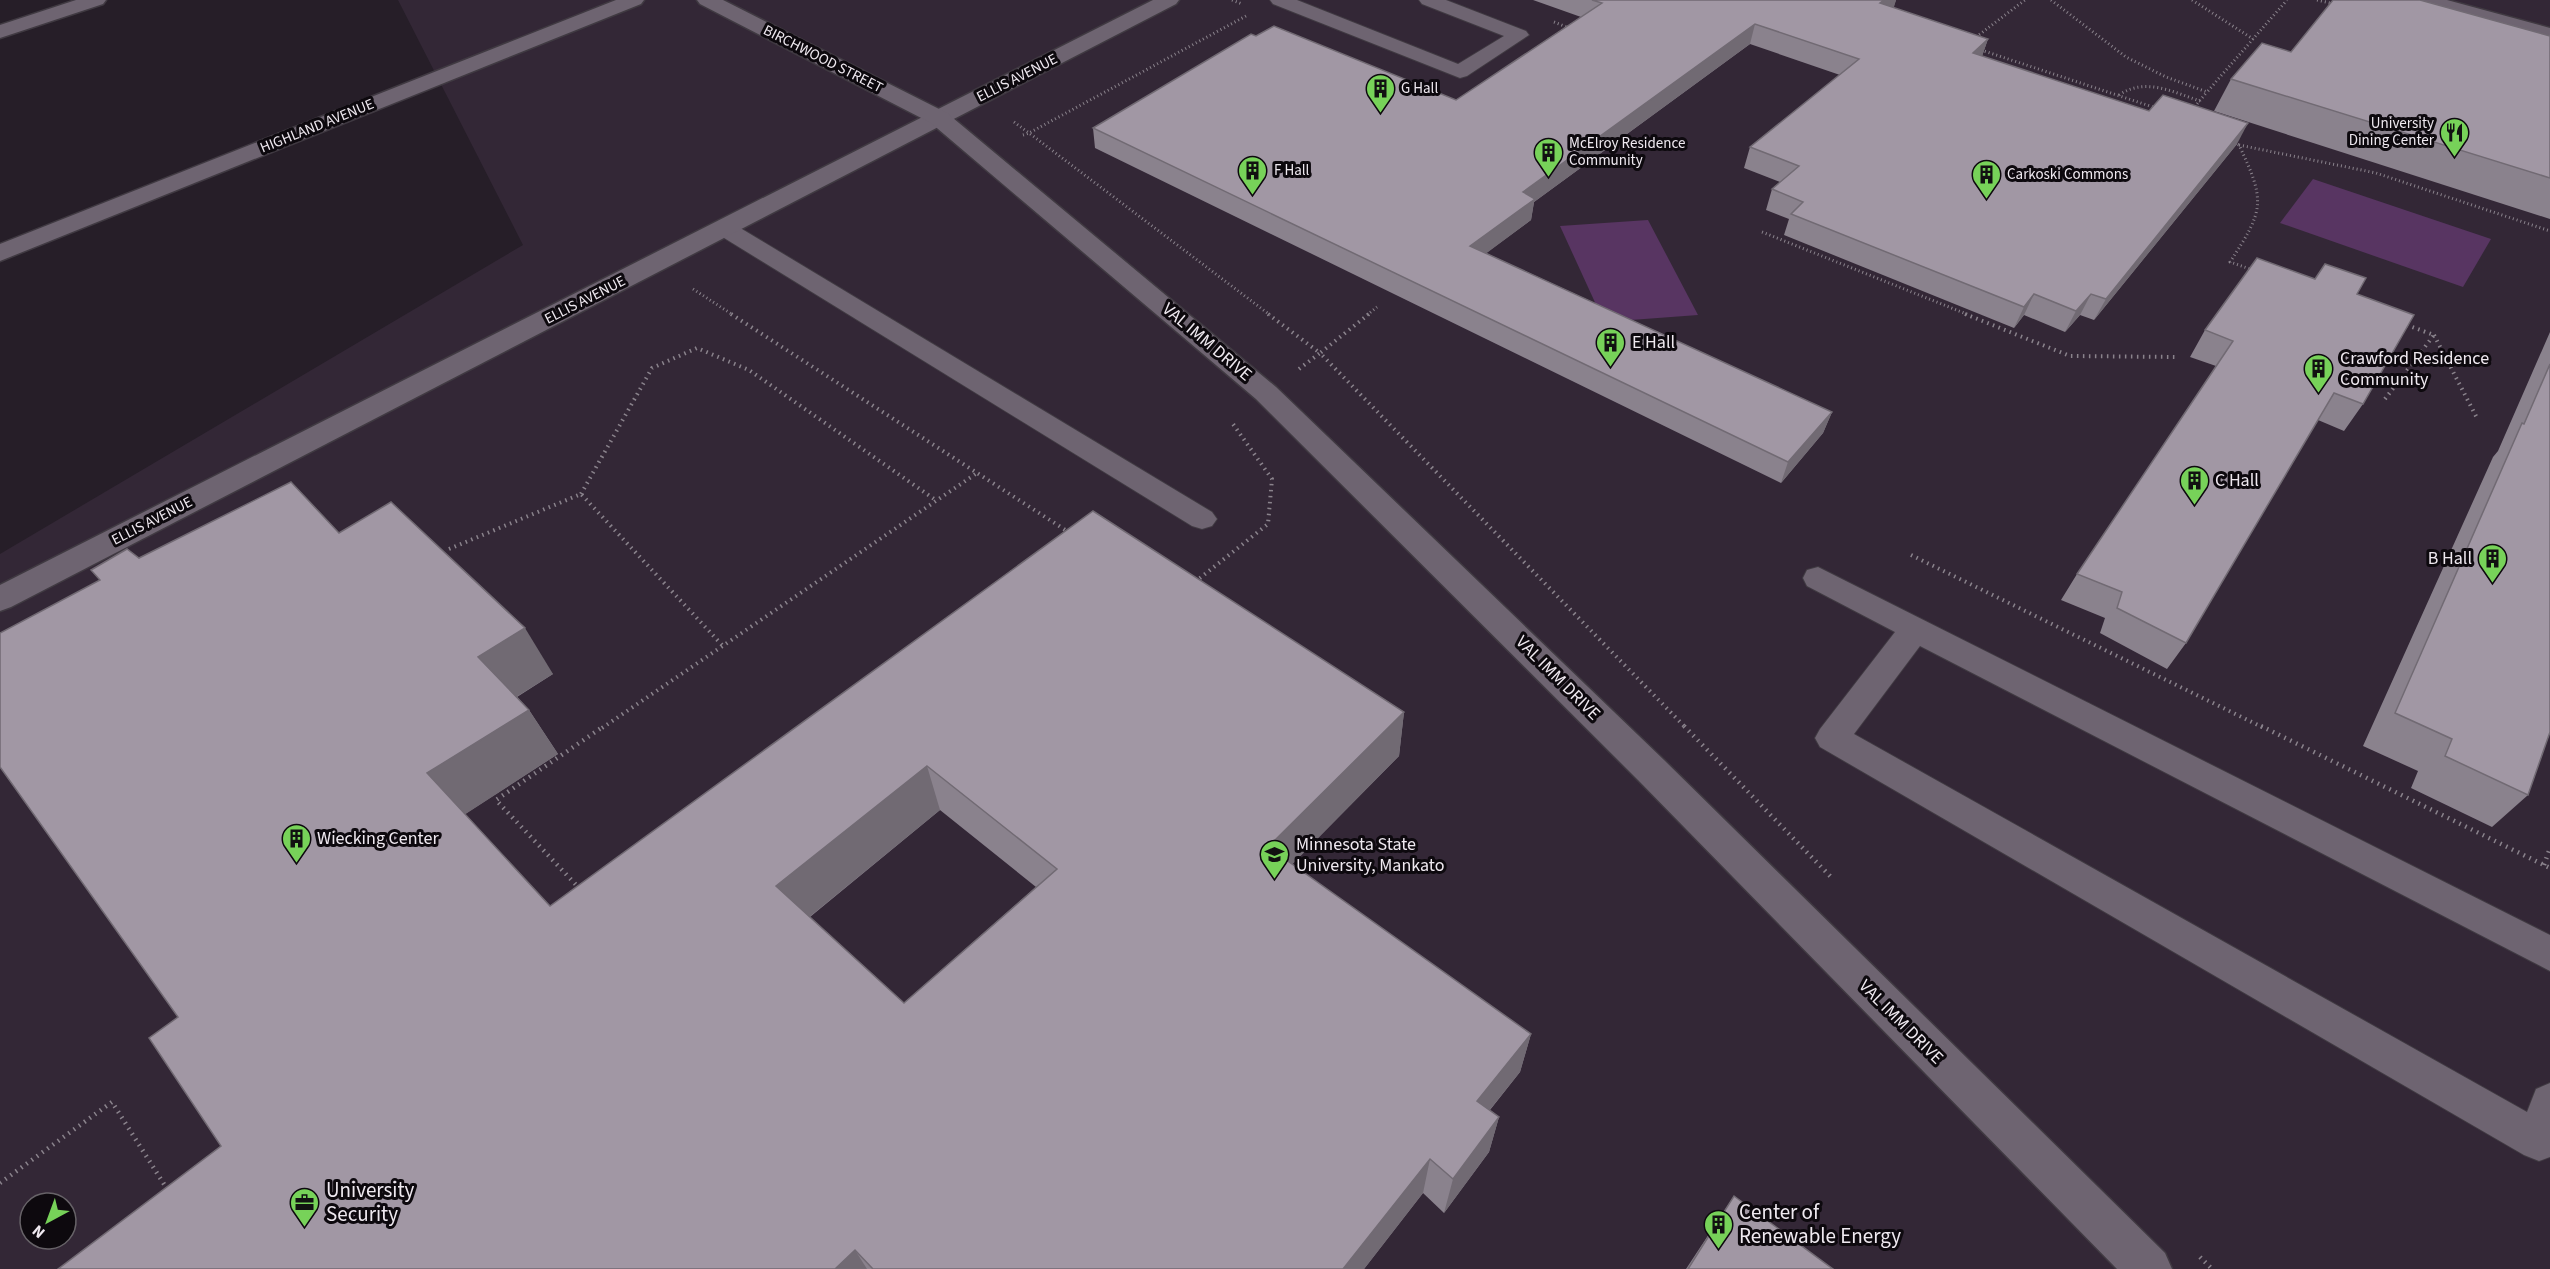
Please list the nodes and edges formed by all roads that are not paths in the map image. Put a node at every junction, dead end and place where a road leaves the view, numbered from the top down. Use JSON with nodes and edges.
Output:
{"nodes":[{"id":1,"x":96,"y":0,"type":"edge"},
{"id":2,"x":634,"y":0,"type":"edge"},
{"id":3,"x":707,"y":0,"type":"edge"},
{"id":4,"x":1169,"y":0,"type":"edge"},
{"id":5,"x":1280,"y":0,"type":"edge"},
{"id":6,"x":1430,"y":0,"type":"edge"},
{"id":7,"x":2424,"y":0,"type":"edge"},
{"id":8,"x":0,"y":32,"type":"edge"},
{"id":9,"x":2550,"y":34,"type":"edge"},
{"id":10,"x":939,"y":118,"type":"junction"},
{"id":11,"x":724,"y":228,"type":"junction"},
{"id":12,"x":0,"y":253,"type":"edge"},
{"id":13,"x":1202,"y":519,"type":"dead end"},
{"id":14,"x":1818,"y":578,"type":"dead end"},
{"id":15,"x":0,"y":599,"type":"edge"},
{"id":16,"x":1915,"y":628,"type":"junction"},
{"id":17,"x":2550,"y":954,"type":"edge"},
{"id":18,"x":2550,"y":1103,"type":"edge"},
{"id":19,"x":2149,"y":1269,"type":"edge"}],
"edges":[{"from":1,"to":8,"type":"street"},
{"from":2,"to":12,"type":"street","name":"HIGHLAND AVENUE"},
{"from":3,"to":10,"type":"street","name":"BIRCHWOOD STREET"},
{"from":4,"to":10,"type":"street","name":"ELLIS AVENUE"},
{"from":5,"to":6,"type":"lane"},
{"from":7,"to":9,"type":"street"},
{"from":10,"to":11,"type":"street","name":"ELLIS AVENUE"},
{"from":10,"to":19,"type":"street","name":"VAL IMM DRIVE"},
{"from":11,"to":13,"type":"lane"},
{"from":11,"to":15,"type":"street","name":"ELLIS AVENUE"},
{"from":14,"to":16,"type":"lane"},
{"from":16,"to":17,"type":"lane"},
{"from":16,"to":18,"type":"lane"}]}
